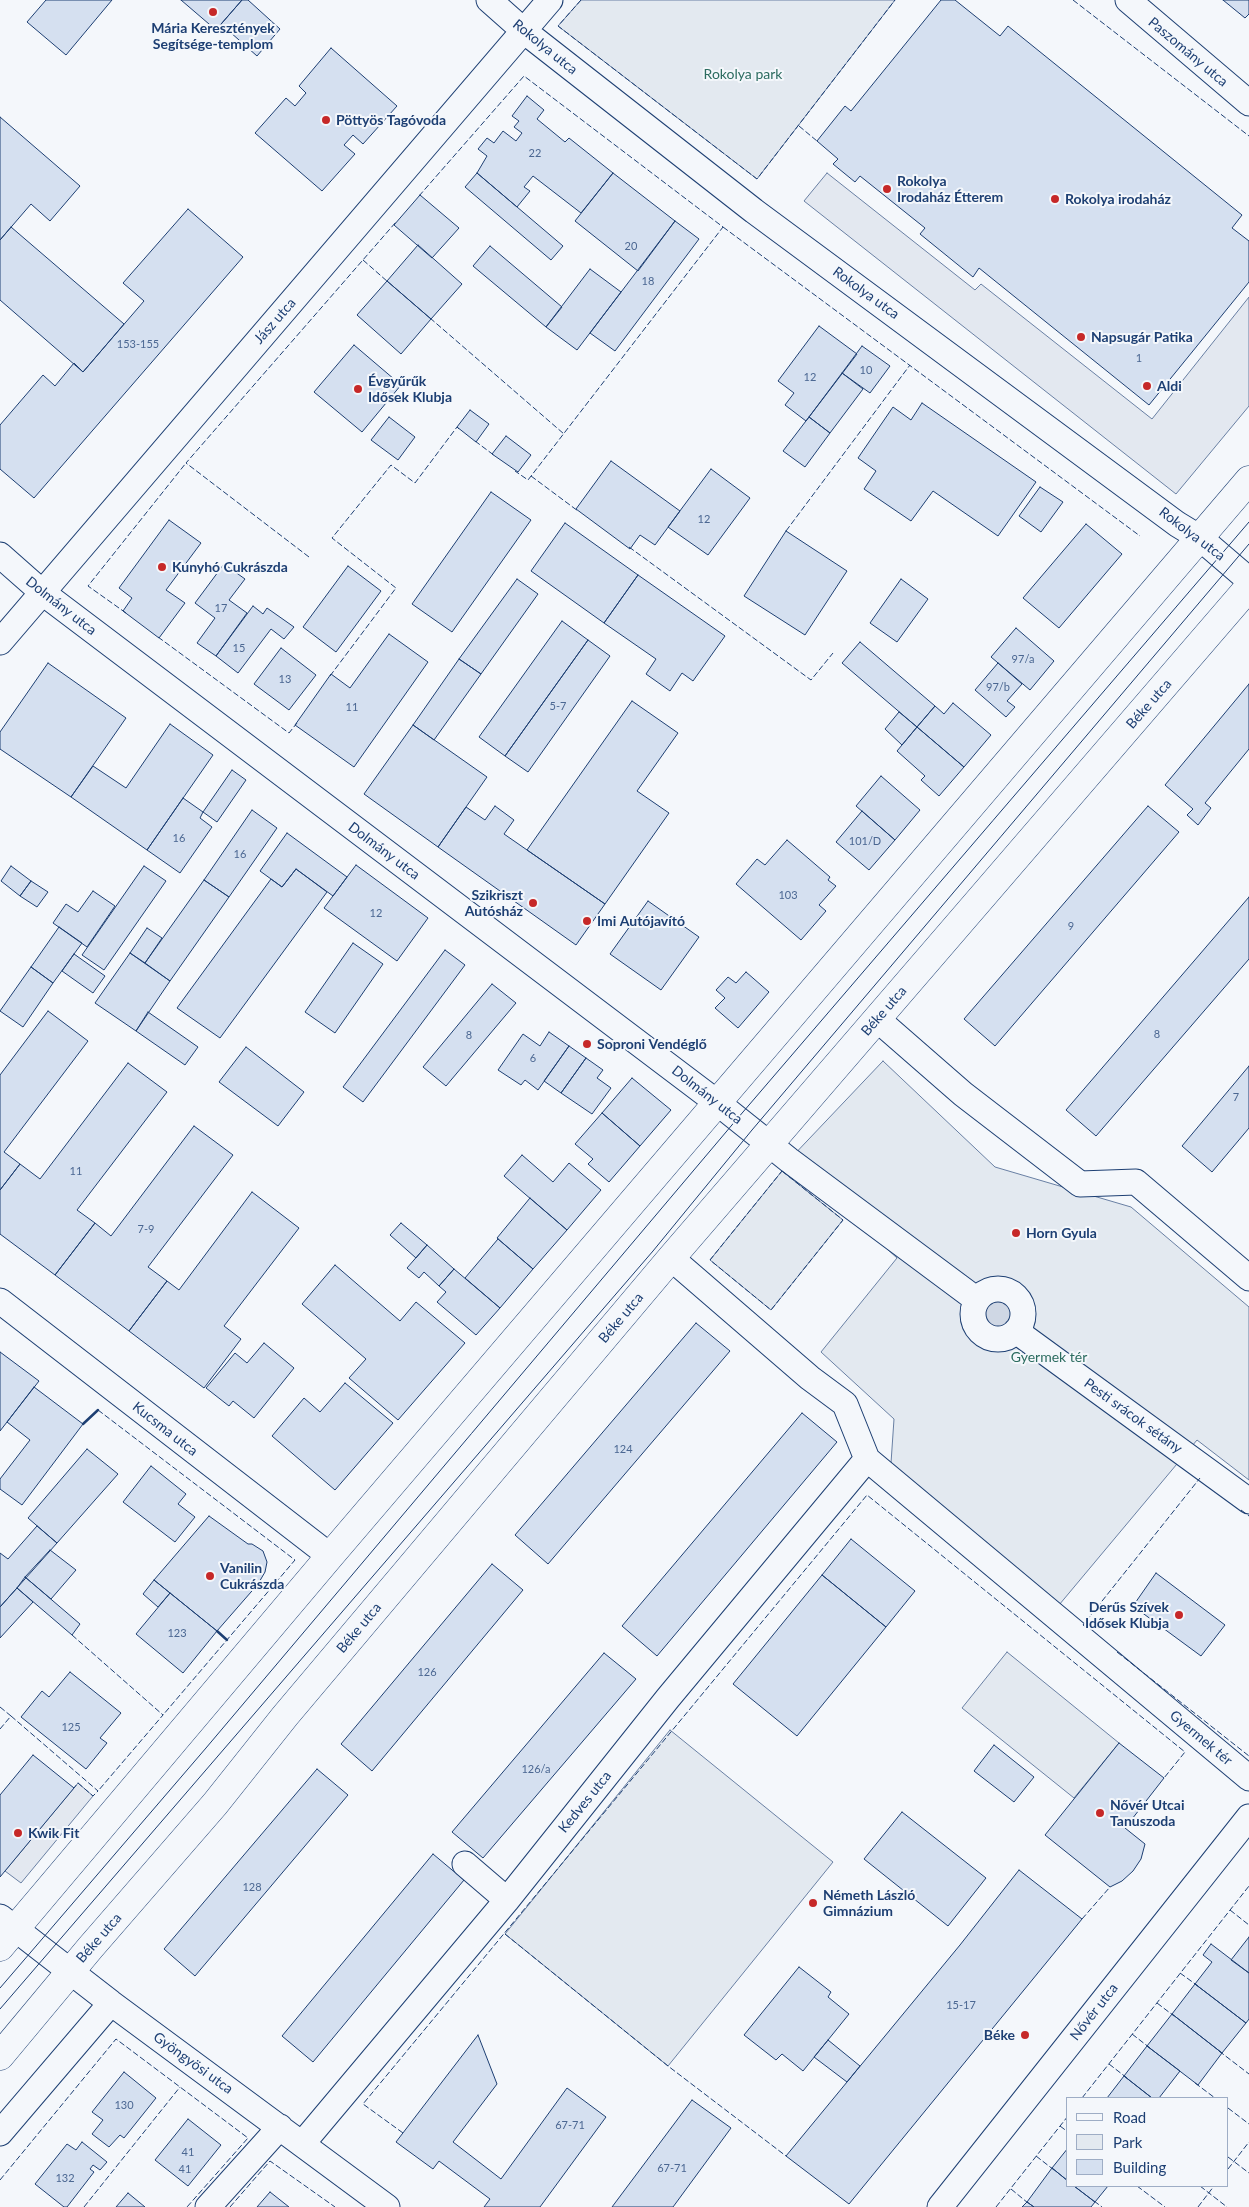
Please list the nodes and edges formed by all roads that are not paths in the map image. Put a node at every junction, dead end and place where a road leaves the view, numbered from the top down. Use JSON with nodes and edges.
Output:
{"nodes":[{"id":1,"x":488,"y":0,"type":"edge"},
{"id":2,"x":550,"y":0,"type":"edge"},
{"id":3,"x":1128,"y":0,"type":"edge"},
{"id":4,"x":524,"y":31,"type":"junction"},
{"id":5,"x":1249,"y":103,"type":"edge"},
{"id":6,"x":1249,"y":480,"type":"edge"},
{"id":7,"x":1200,"y":538,"type":"junction"},
{"id":8,"x":0,"y":555,"type":"edge"},
{"id":9,"x":1249,"y":580,"type":"edge"},
{"id":10,"x":1249,"y":587,"type":"edge"},
{"id":11,"x":43,"y":593,"type":"junction"},
{"id":12,"x":0,"y":642,"type":"edge"},
{"id":13,"x":877,"y":1019,"type":"junction"},
{"id":14,"x":719,"y":1104,"type":"junction"},
{"id":15,"x":770,"y":1144,"type":"junction"},
{"id":16,"x":671,"y":1258,"type":"junction"},
{"id":17,"x":1249,"y":1278,"type":"edge"},
{"id":18,"x":977,"y":1300,"type":"junction"},
{"id":19,"x":0,"y":1301,"type":"edge"},
{"id":20,"x":1016,"y":1331,"type":"junction"},
{"id":21,"x":867,"y":1459,"type":"junction"},
{"id":22,"x":1249,"y":1501,"type":"edge"},
{"id":23,"x":330,"y":1556,"type":"junction"},
{"id":24,"x":1249,"y":1778,"type":"edge"},
{"id":25,"x":1249,"y":1817,"type":"edge"},
{"id":26,"x":464,"y":1864,"type":"dead end"},
{"id":27,"x":507,"y":1900,"type":"junction"},
{"id":28,"x":5,"y":1931,"type":"edge"},
{"id":29,"x":70,"y":1972,"type":"junction"},
{"id":30,"x":111,"y":2004,"type":"junction"},
{"id":31,"x":0,"y":2056,"type":"edge"},
{"id":32,"x":280,"y":2127,"type":"junction"},
{"id":33,"x":0,"y":2133,"type":"edge"},
{"id":34,"x":302,"y":2144,"type":"junction"},
{"id":35,"x":208,"y":2207,"type":"edge"},
{"id":36,"x":388,"y":2207,"type":"edge"},
{"id":37,"x":940,"y":2207,"type":"edge"}],
"edges":[{"from":1,"to":4,"type":"street","name":"Rokolya utca"},
{"from":2,"to":4,"type":"street","name":"Jász utca"},
{"from":3,"to":5,"type":"street","name":"Paszomány utca"},
{"from":4,"to":7,"type":"street","name":"Rokolya utca"},
{"from":4,"to":11,"type":"street","name":"Jász utca"},
{"from":6,"to":7,"type":"main road"},
{"from":7,"to":9,"type":"street","name":"Rokolya utca"},
{"from":7,"to":14,"type":"main road"},
{"from":8,"to":11,"type":"street","name":"Dolmány utca"},
{"from":10,"to":13,"type":"main road","name":"Béke utca"},
{"from":11,"to":12,"type":"street","name":"Jász utca"},
{"from":11,"to":14,"type":"street","name":"Dolmány utca"},
{"from":13,"to":15,"type":"main road","name":"Béke utca"},
{"from":13,"to":17,"type":"street"},
{"from":14,"to":15,"type":"street","name":"Dolmány utca"},
{"from":14,"to":23,"type":"main road"},
{"from":15,"to":16,"type":"main road","name":"Béke utca"},
{"from":15,"to":18,"type":"street"},
{"from":16,"to":21,"type":"street","name":"Gyermek tér"},
{"from":16,"to":29,"type":"main road","name":"Béke utca"},
{"from":18,"to":20,"type":"street"},
{"from":18,"to":20,"type":"street"},
{"from":19,"to":23,"type":"street","name":"Kucsma utca"},
{"from":20,"to":22,"type":"street","name":"Pesti srácok sétány"},
{"from":21,"to":24,"type":"street","name":"Gyermek tér"},
{"from":21,"to":27,"type":"street","name":"Kedves utca"},
{"from":23,"to":28,"type":"main road"},
{"from":25,"to":37,"type":"street","name":"Nővér utca"},
{"from":26,"to":27,"type":"street"},
{"from":27,"to":34,"type":"street","name":"Kedves utca"},
{"from":28,"to":29,"type":"street","name":"Gyöngyösi utca"},
{"from":29,"to":30,"type":"street","name":"Gyöngyösi utca"},
{"from":29,"to":31,"type":"main road","name":"Béke utca"},
{"from":30,"to":32,"type":"street","name":"Gyöngyösi utca"},
{"from":30,"to":33,"type":"street"},
{"from":32,"to":34,"type":"street","name":"Gyöngyösi utca"},
{"from":32,"to":35,"type":"street"},
{"from":34,"to":36,"type":"street","name":"Gyöngyösi utca"}]}
